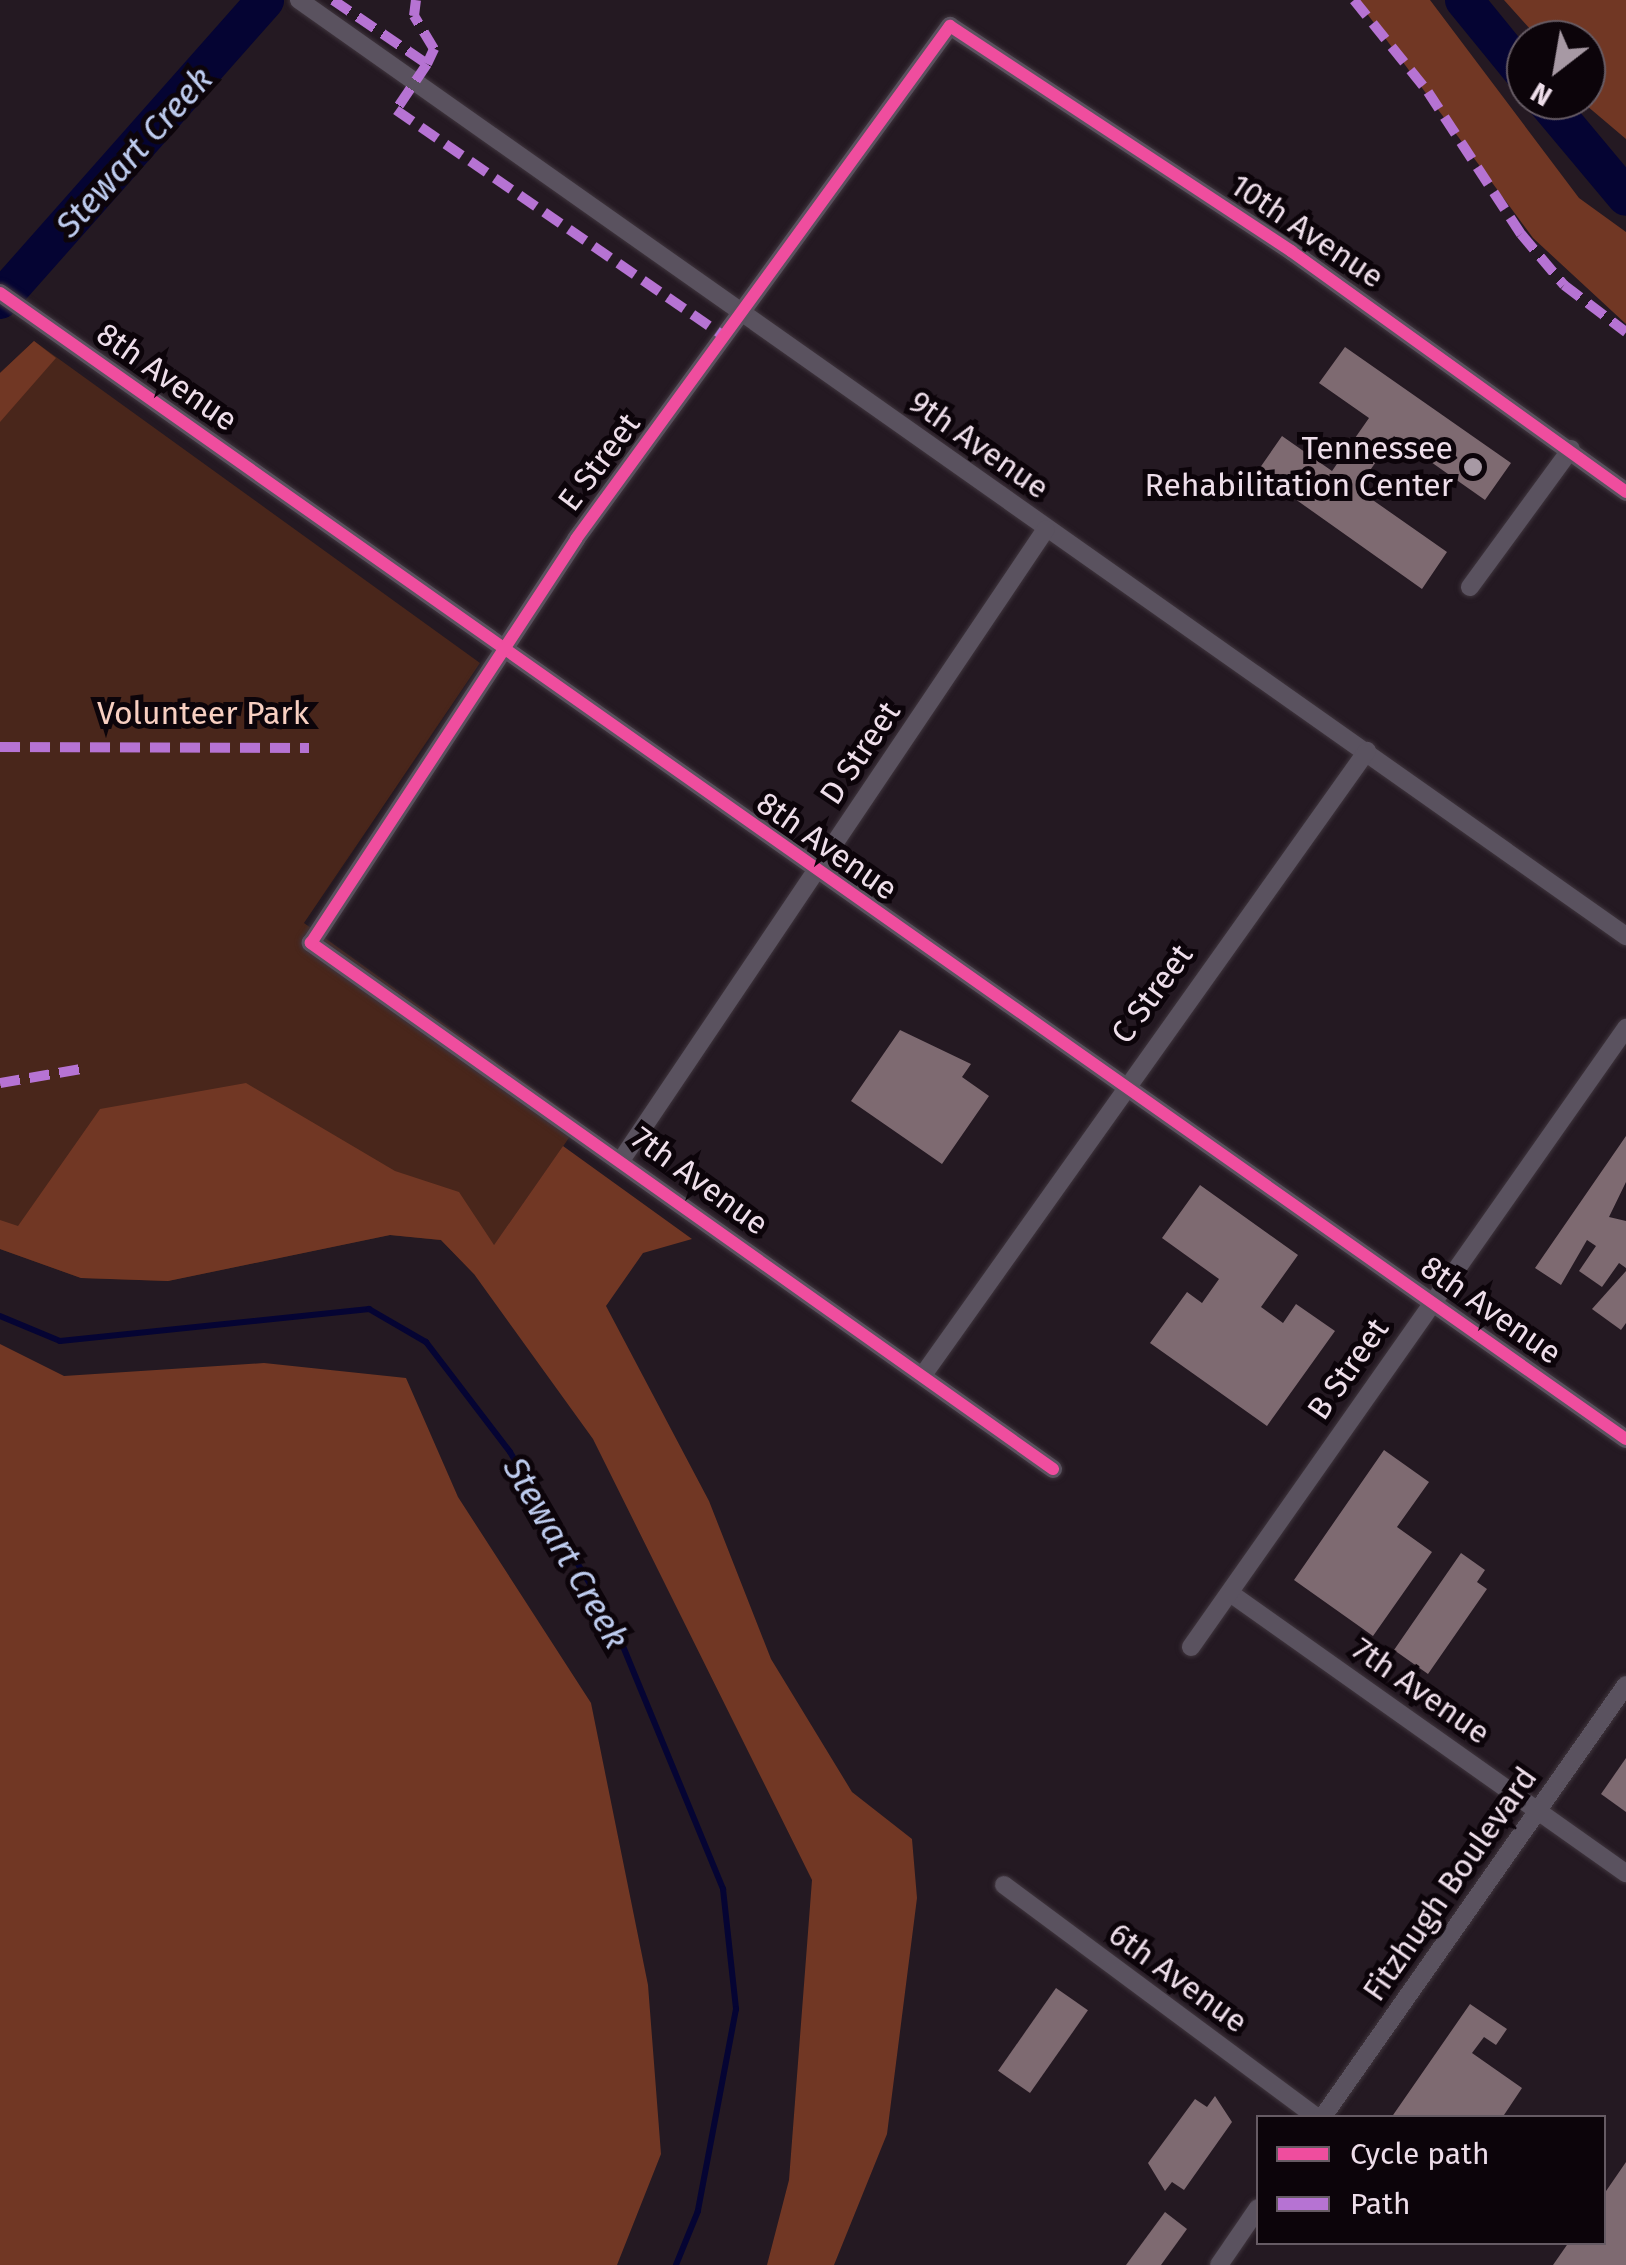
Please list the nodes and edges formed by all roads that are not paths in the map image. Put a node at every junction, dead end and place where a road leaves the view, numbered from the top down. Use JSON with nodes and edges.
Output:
{"nodes":[{"id":1,"x":300,"y":0,"type":"edge"},
{"id":2,"x":950,"y":26,"type":"joint"},
{"id":3,"x":0,"y":294,"type":"edge"},
{"id":4,"x":739,"y":315,"type":"junction"},
{"id":5,"x":1571,"y":448,"type":"junction"},
{"id":6,"x":1626,"y":492,"type":"edge"},
{"id":7,"x":1046,"y":528,"type":"junction"},
{"id":8,"x":1470,"y":587,"type":"dead end"},
{"id":9,"x":502,"y":648,"type":"junction"},
{"id":10,"x":1367,"y":751,"type":"junction"},
{"id":11,"x":816,"y":873,"type":"junction"},
{"id":12,"x":1626,"y":936,"type":"edge"},
{"id":13,"x":311,"y":943,"type":"joint"},
{"id":14,"x":1626,"y":1028,"type":"edge"},
{"id":15,"x":1126,"y":1081,"type":"junction"},
{"id":16,"x":622,"y":1159,"type":"junction"},
{"id":17,"x":1431,"y":1302,"type":"junction"},
{"id":18,"x":924,"y":1375,"type":"junction"},
{"id":19,"x":1626,"y":1440,"type":"edge"},
{"id":20,"x":1053,"y":1469,"type":"dead end"},
{"id":21,"x":1230,"y":1593,"type":"junction"},
{"id":22,"x":1191,"y":1647,"type":"dead end"},
{"id":23,"x":1626,"y":1685,"type":"edge"},
{"id":24,"x":1540,"y":1810,"type":"junction"},
{"id":25,"x":1626,"y":1873,"type":"edge"},
{"id":26,"x":1004,"y":1885,"type":"dead end"},
{"id":27,"x":1316,"y":2115,"type":"edge"},
{"id":28,"x":1322,"y":2115,"type":"edge"},
{"id":29,"x":1256,"y":2211,"type":"edge"},
{"id":30,"x":1218,"y":2265,"type":"edge"}],
"edges":[{"from":1,"to":4,"type":"street","name":"9th Avenue"},
{"from":2,"to":4,"type":"street","name":"E Street"},
{"from":2,"to":5,"type":"street","name":"10th Avenue"},
{"from":3,"to":9,"type":"street","name":"8th Avenue"},
{"from":4,"to":7,"type":"street","name":"9th Avenue"},
{"from":4,"to":9,"type":"street","name":"E Street"},
{"from":5,"to":6,"type":"street","name":"10th Avenue"},
{"from":5,"to":8,"type":"street"},
{"from":7,"to":10,"type":"street","name":"9th Avenue"},
{"from":7,"to":11,"type":"street","name":"D Street"},
{"from":9,"to":11,"type":"street","name":"8th Avenue"},
{"from":9,"to":13,"type":"street","name":"E Street"},
{"from":10,"to":12,"type":"street","name":"9th Avenue"},
{"from":10,"to":15,"type":"street","name":"C Street"},
{"from":11,"to":15,"type":"street","name":"8th Avenue"},
{"from":11,"to":16,"type":"street","name":"D Street"},
{"from":13,"to":16,"type":"street","name":"7th Avenue"},
{"from":14,"to":17,"type":"street","name":"B Street"},
{"from":15,"to":17,"type":"street","name":"8th Avenue"},
{"from":15,"to":18,"type":"street","name":"C Street"},
{"from":16,"to":18,"type":"street","name":"7th Avenue"},
{"from":17,"to":19,"type":"street","name":"8th Avenue"},
{"from":17,"to":21,"type":"street","name":"B Street"},
{"from":18,"to":20,"type":"street","name":"7th Avenue"},
{"from":21,"to":22,"type":"street","name":"B Street"},
{"from":21,"to":24,"type":"street","name":"7th Avenue"},
{"from":23,"to":24,"type":"street","name":"Fitzhugh Boulevard"},
{"from":24,"to":25,"type":"street","name":"7th Avenue"},
{"from":24,"to":28,"type":"street","name":"Fitzhugh Boulevard"},
{"from":26,"to":27,"type":"street","name":"6th Avenue"},
{"from":29,"to":30,"type":"street"}]}
